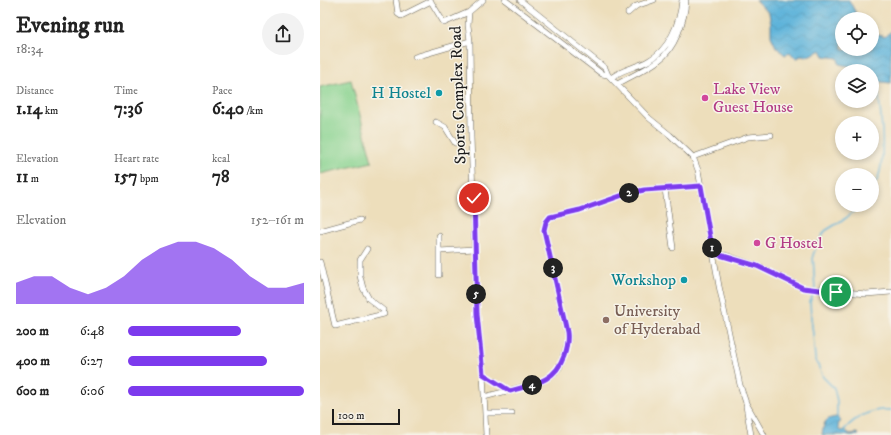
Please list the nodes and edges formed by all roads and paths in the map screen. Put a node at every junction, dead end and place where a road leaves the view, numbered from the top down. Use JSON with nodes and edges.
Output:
{"nodes":[{"id":1,"x":396,"y":0,"type":"edge"},
{"id":2,"x":483,"y":0,"type":"edge"},
{"id":3,"x":505,"y":0,"type":"edge"},
{"id":4,"x":520,"y":0,"type":"edge"},
{"id":5,"x":654,"y":0,"type":"edge"},
{"id":6,"x":682,"y":0,"type":"edge"},
{"id":7,"x":686,"y":0,"type":"edge"},
{"id":8,"x":431,"y":1,"type":"edge"},
{"id":9,"x":469,"y":12,"type":"junction"},
{"id":10,"x":628,"y":13,"type":"dead end"},
{"id":11,"x":470,"y":41,"type":"junction"},
{"id":12,"x":416,"y":57,"type":"dead end"},
{"id":13,"x":609,"y":76,"type":"junction"},
{"id":14,"x":617,"y":84,"type":"junction"},
{"id":15,"x":436,"y":122,"type":"dead end"},
{"id":16,"x":771,"y":134,"type":"dead end"},
{"id":17,"x":455,"y":143,"type":"dead end"},
{"id":18,"x":693,"y":157,"type":"junction"},
{"id":19,"x":701,"y":186,"type":"junction"},
{"id":20,"x":664,"y":189,"type":"junction"},
{"id":21,"x":360,"y":220,"type":"dead end"},
{"id":22,"x":320,"y":231,"type":"edge"},
{"id":23,"x":439,"y":236,"type":"dead end"},
{"id":24,"x":673,"y":248,"type":"dead end"},
{"id":25,"x":367,"y":249,"type":"dead end"},
{"id":26,"x":475,"y":249,"type":"junction"},
{"id":27,"x":439,"y":251,"type":"junction"},
{"id":28,"x":713,"y":253,"type":"junction"},
{"id":29,"x":320,"y":262,"type":"edge"},
{"id":30,"x":439,"y":275,"type":"dead end"},
{"id":31,"x":891,"y":292,"type":"edge"},
{"id":32,"x":483,"y":374,"type":"junction"},
{"id":33,"x":510,"y":391,"type":"junction"},
{"id":34,"x":484,"y":397,"type":"junction"},
{"id":35,"x":746,"y":403,"type":"junction"},
{"id":36,"x":485,"y":413,"type":"junction"},
{"id":37,"x":512,"y":414,"type":"dead end"},
{"id":38,"x":486,"y":435,"type":"edge"},
{"id":39,"x":751,"y":435,"type":"edge"},
{"id":40,"x":764,"y":435,"type":"edge"}],
"edges":[{"from":1,"to":8,"type":"street"},
{"from":2,"to":9,"type":"street","name":"Sports Complex Road"},
{"from":3,"to":13,"type":"street"},
{"from":4,"to":13,"type":"street"},
{"from":5,"to":10,"type":"street"},
{"from":6,"to":13,"type":"street"},
{"from":7,"to":14,"type":"street"},
{"from":8,"to":9,"type":"street"},
{"from":9,"to":11,"type":"street","name":"Sports Complex Road"},
{"from":11,"to":12,"type":"street"},
{"from":11,"to":26,"type":"street","name":"Sports Complex Road"},
{"from":13,"to":14,"type":"street"},
{"from":14,"to":18,"type":"street"},
{"from":15,"to":17,"type":"street"},
{"from":16,"to":18,"type":"street"},
{"from":18,"to":19,"type":"street"},
{"from":19,"to":20,"type":"street"},
{"from":19,"to":28,"type":"street"},
{"from":20,"to":24,"type":"street"},
{"from":20,"to":33,"type":"street"},
{"from":21,"to":22,"type":"street"},
{"from":23,"to":27,"type":"street"},
{"from":25,"to":29,"type":"street"},
{"from":26,"to":27,"type":"street"},
{"from":26,"to":32,"type":"street","name":"Sports Complex Road"},
{"from":27,"to":30,"type":"street"},
{"from":28,"to":31,"type":"street"},
{"from":28,"to":35,"type":"street"},
{"from":32,"to":33,"type":"street"},
{"from":32,"to":34,"type":"street","name":"Sports Complex Road"},
{"from":33,"to":34,"type":"street"},
{"from":34,"to":36,"type":"street","name":"Sports Complex Road"},
{"from":35,"to":39,"type":"street"},
{"from":35,"to":40,"type":"street"},
{"from":36,"to":37,"type":"street"},
{"from":36,"to":38,"type":"street","name":"Sports Complex Road"}]}
